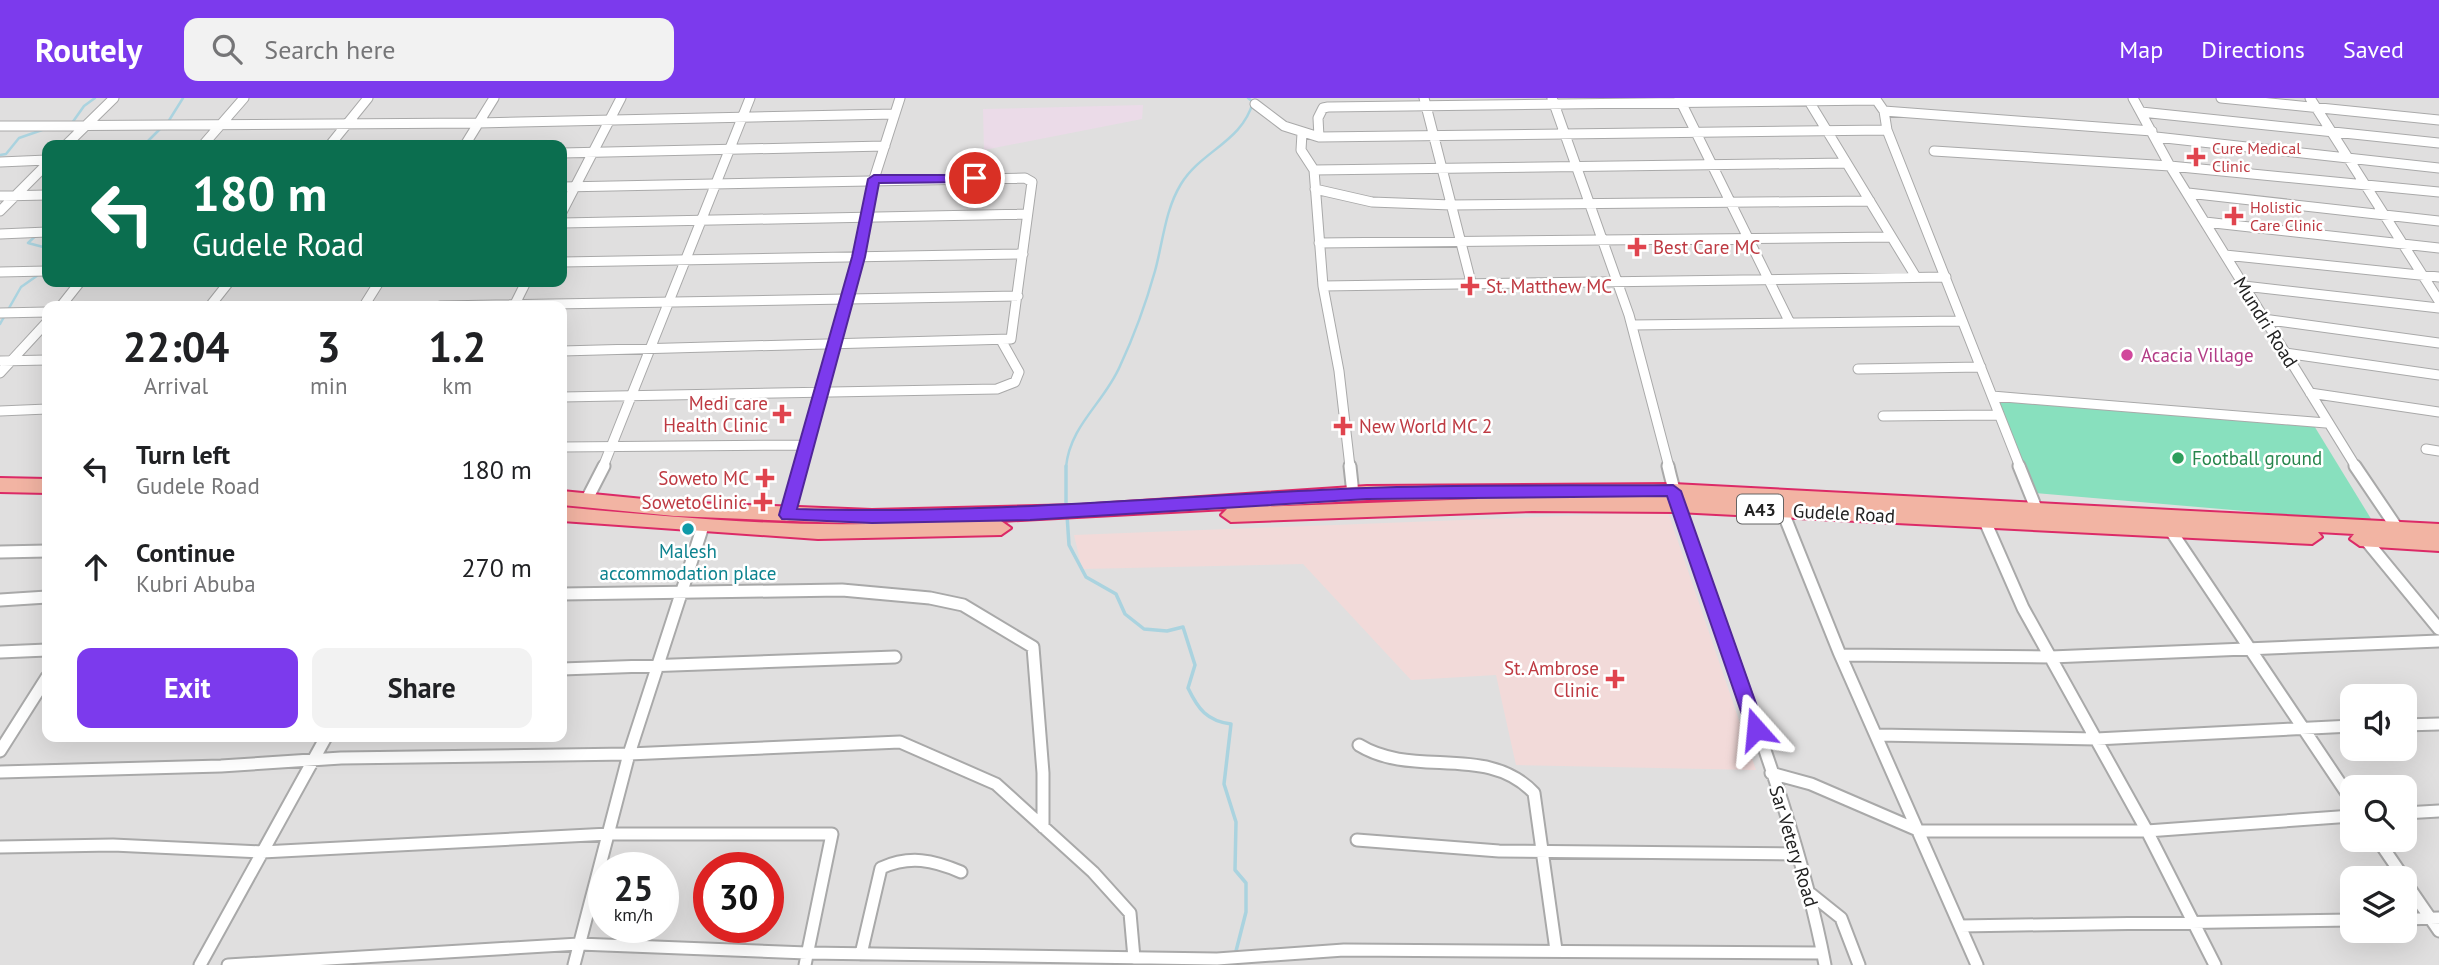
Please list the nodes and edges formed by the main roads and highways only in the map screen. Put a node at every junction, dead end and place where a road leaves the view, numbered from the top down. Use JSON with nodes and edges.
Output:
{"nodes":[{"id":1,"x":0,"y":472,"type":"edge"},
{"id":2,"x":42,"y":473,"type":"edge"},
{"id":3,"x":0,"y":485,"type":"edge"},
{"id":4,"x":42,"y":486,"type":"edge"},
{"id":5,"x":1675,"y":498,"type":"junction"},
{"id":6,"x":567,"y":499,"type":"edge"},
{"id":7,"x":567,"y":514,"type":"edge"},
{"id":8,"x":1081,"y":518,"type":"junction"},
{"id":9,"x":1029,"y":520,"type":"junction"},
{"id":10,"x":2439,"y":531,"type":"edge"},
{"id":11,"x":2402,"y":535,"type":"junction"},
{"id":12,"x":2439,"y":544,"type":"edge"}],
"edges":[{"from":1,"to":2,"type":"highway"},
{"from":3,"to":4,"type":"highway"},
{"from":5,"to":8,"type":"highway","name":"Gudele Road","number":"A43"},
{"from":5,"to":8,"type":"highway","name":"Gudele Road","number":"A43"},
{"from":5,"to":11,"type":"highway","name":"Gudele Road","number":"A43"},
{"from":5,"to":11,"type":"highway","name":"Gudele Road","number":"A43"},
{"from":6,"to":9,"type":"highway","number":"A43"},
{"from":7,"to":9,"type":"highway","number":"A43"},
{"from":8,"to":9,"type":"highway","number":"A43"},
{"from":10,"to":11,"type":"highway","name":"Gudele Road","number":"A43"},
{"from":11,"to":12,"type":"highway","name":"Gudele Road","number":"A43"}]}
